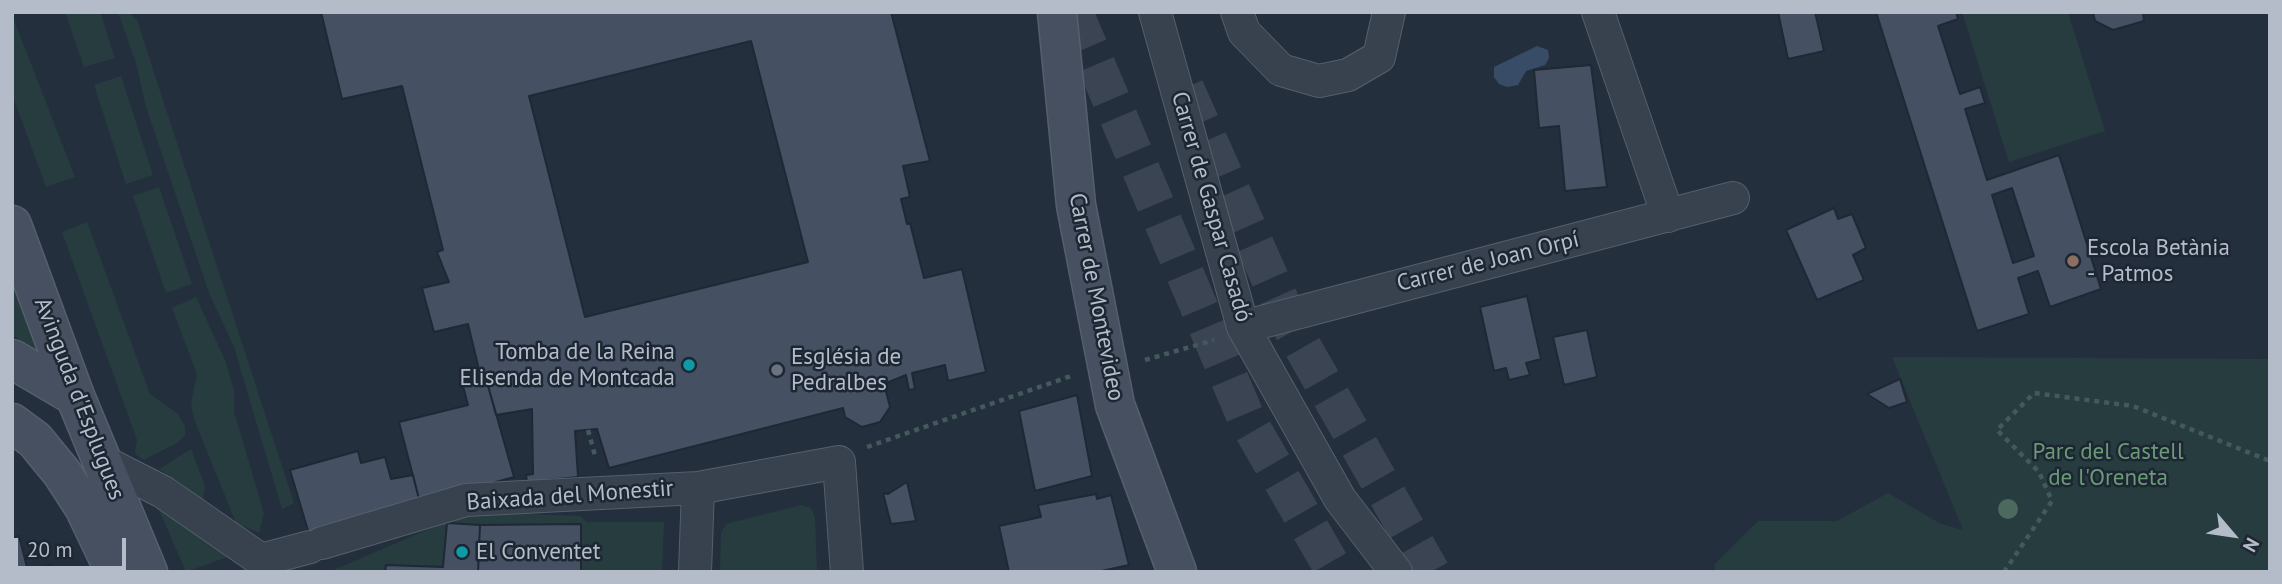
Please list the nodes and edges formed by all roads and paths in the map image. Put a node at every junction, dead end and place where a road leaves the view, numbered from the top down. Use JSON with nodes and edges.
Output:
{"nodes":[{"id":1,"x":1056,"y":12,"type":"edge"},
{"id":2,"x":1155,"y":12,"type":"edge"},
{"id":3,"x":1237,"y":12,"type":"edge"},
{"id":4,"x":1389,"y":12,"type":"edge"},
{"id":5,"x":1598,"y":12,"type":"edge"},
{"id":6,"x":1733,"y":198,"type":"dead end"},
{"id":7,"x":1668,"y":216,"type":"junction"},
{"id":8,"x":12,"y":225,"type":"edge"},
{"id":9,"x":1243,"y":327,"type":"junction"},
{"id":10,"x":1205,"y":344,"type":"dead end"},
{"id":11,"x":12,"y":359,"type":"edge"},
{"id":12,"x":1136,"y":363,"type":"dead end"},
{"id":13,"x":1065,"y":377,"type":"dead end"},
{"id":14,"x":75,"y":396,"type":"junction"},
{"id":15,"x":12,"y":423,"type":"edge"},
{"id":16,"x":866,"y":447,"type":"dead end"},
{"id":17,"x":594,"y":451,"type":"dead end"},
{"id":18,"x":592,"y":457,"type":"dead end"},
{"id":19,"x":102,"y":461,"type":"junction"},
{"id":20,"x":2270,"y":461,"type":"edge"},
{"id":21,"x":698,"y":488,"type":"junction"},
{"id":22,"x":260,"y":566,"type":"edge"},
{"id":23,"x":115,"y":572,"type":"edge"},
{"id":24,"x":148,"y":572,"type":"edge"},
{"id":25,"x":695,"y":572,"type":"edge"},
{"id":26,"x":847,"y":572,"type":"edge"},
{"id":27,"x":1177,"y":572,"type":"edge"},
{"id":28,"x":1396,"y":572,"type":"edge"},
{"id":29,"x":2004,"y":572,"type":"edge"}],
"edges":[{"from":1,"to":27,"type":"street","name":"Carrer de Montevideo"},
{"from":2,"to":9,"type":"street","name":"Carrer de Gaspar Casadó"},
{"from":3,"to":4,"type":"street"},
{"from":5,"to":7,"type":"street"},
{"from":6,"to":7,"type":"street","name":"Carrer de Joan Orpí"},
{"from":7,"to":9,"type":"street","name":"Carrer de Joan Orpí"},
{"from":8,"to":14,"type":"street","name":"Avinguda d'Esplugues"},
{"from":9,"to":28,"type":"street","name":"Carrer de Gaspar Casadó"},
{"from":10,"to":12,"type":"path"},
{"from":11,"to":14,"type":"street"},
{"from":13,"to":16,"type":"path"},
{"from":14,"to":19,"type":"street","name":"Avinguda d'Esplugues"},
{"from":15,"to":23,"type":"street","name":"Avinguda d'Esplugues"},
{"from":17,"to":18,"type":"path"},
{"from":19,"to":22,"type":"street","name":"Baixada del Monestir"},
{"from":19,"to":24,"type":"street","name":"Avinguda d'Esplugues"},
{"from":20,"to":29,"type":"path"},
{"from":21,"to":22,"type":"street","name":"Baixada del Monestir"},
{"from":21,"to":25,"type":"street"},
{"from":21,"to":26,"type":"street","name":"Baixada del Monestir"}]}
